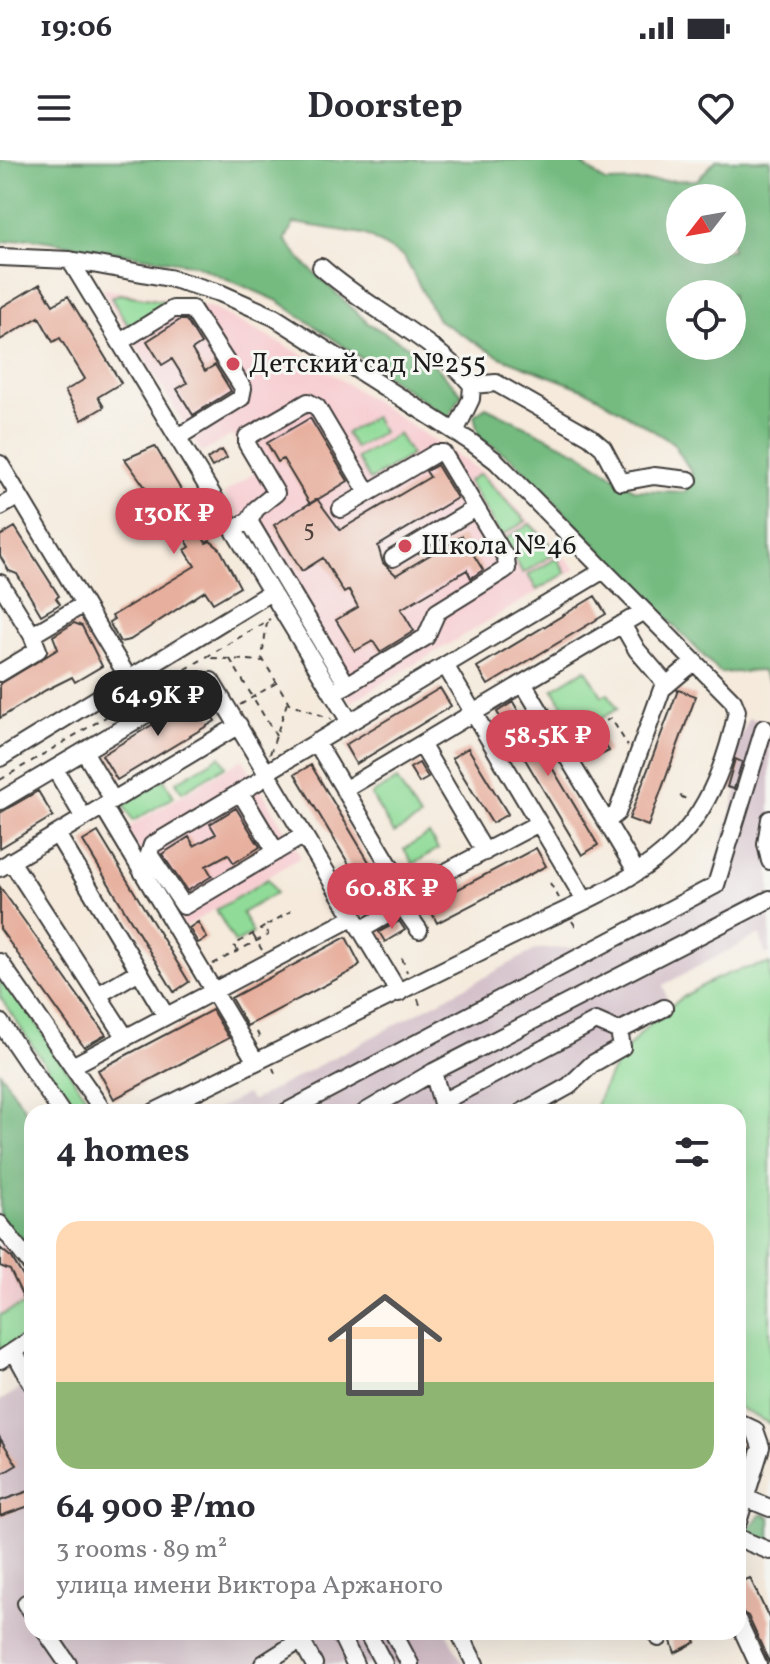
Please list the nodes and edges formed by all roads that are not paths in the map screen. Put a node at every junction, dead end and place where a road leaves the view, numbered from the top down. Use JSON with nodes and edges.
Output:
{"nodes":[{"id":1,"x":0,"y":257,"type":"edge"},
{"id":2,"x":70,"y":260,"type":"junction"},
{"id":3,"x":321,"y":267,"type":"dead end"},
{"id":4,"x":120,"y":342,"type":"junction"},
{"id":5,"x":472,"y":385,"type":"junction"},
{"id":6,"x":455,"y":432,"type":"junction"},
{"id":7,"x":178,"y":437,"type":"junction"},
{"id":8,"x":2,"y":472,"type":"edge"},
{"id":9,"x":689,"y":480,"type":"dead end"},
{"id":10,"x":368,"y":493,"type":"junction"},
{"id":11,"x":19,"y":496,"type":"junction"},
{"id":12,"x":0,"y":507,"type":"edge"},
{"id":13,"x":476,"y":508,"type":"junction"},
{"id":14,"x":341,"y":509,"type":"dead end"},
{"id":15,"x":249,"y":521,"type":"junction"},
{"id":16,"x":234,"y":530,"type":"junction"},
{"id":17,"x":393,"y":558,"type":"dead end"},
{"id":18,"x":604,"y":570,"type":"junction"},
{"id":19,"x":0,"y":583,"type":"edge"},
{"id":20,"x":271,"y":592,"type":"junction"},
{"id":21,"x":84,"y":604,"type":"junction"},
{"id":22,"x":644,"y":611,"type":"junction"},
{"id":23,"x":622,"y":624,"type":"junction"},
{"id":24,"x":32,"y":635,"type":"junction"},
{"id":25,"x":694,"y":662,"type":"junction"},
{"id":26,"x":445,"y":665,"type":"junction"},
{"id":27,"x":0,"y":673,"type":"edge"},
{"id":28,"x":129,"y":679,"type":"junction"},
{"id":29,"x":523,"y":683,"type":"junction"},
{"id":30,"x":667,"y":685,"type":"junction"},
{"id":31,"x":340,"y":689,"type":"junction"},
{"id":32,"x":473,"y":713,"type":"junction"},
{"id":33,"x":350,"y":722,"type":"junction"},
{"id":34,"x":239,"y":725,"type":"junction"},
{"id":35,"x":764,"y":728,"type":"dead end"},
{"id":36,"x":316,"y":742,"type":"junction"},
{"id":37,"x":421,"y":744,"type":"junction"},
{"id":38,"x":84,"y":751,"type":"junction"},
{"id":39,"x":0,"y":758,"type":"edge"},
{"id":40,"x":268,"y":767,"type":"junction"},
{"id":41,"x":55,"y":769,"type":"junction"},
{"id":42,"x":344,"y":790,"type":"junction"},
{"id":43,"x":240,"y":792,"type":"junction"},
{"id":44,"x":0,"y":801,"type":"edge"},
{"id":45,"x":108,"y":803,"type":"junction"},
{"id":46,"x":84,"y":818,"type":"junction"},
{"id":47,"x":770,"y":819,"type":"edge"},
{"id":48,"x":606,"y":822,"type":"junction"},
{"id":49,"x":539,"y":823,"type":"junction"},
{"id":50,"x":57,"y":834,"type":"junction"},
{"id":51,"x":304,"y":835,"type":"junction"},
{"id":52,"x":276,"y":852,"type":"junction"},
{"id":53,"x":485,"y":852,"type":"junction"},
{"id":54,"x":770,"y":861,"type":"edge"},
{"id":55,"x":6,"y":865,"type":"edge"},
{"id":56,"x":636,"y":871,"type":"junction"},
{"id":57,"x":399,"y":881,"type":"junction"},
{"id":58,"x":584,"y":899,"type":"junction"},
{"id":59,"x":770,"y":899,"type":"edge"},
{"id":60,"x":355,"y":919,"type":"junction"},
{"id":61,"x":419,"y":930,"type":"dead end"},
{"id":62,"x":0,"y":962,"type":"edge"},
{"id":63,"x":139,"y":971,"type":"junction"},
{"id":64,"x":214,"y":991,"type":"junction"},
{"id":65,"x":399,"y":993,"type":"junction"},
{"id":66,"x":98,"y":995,"type":"junction"},
{"id":67,"x":664,"y":1008,"type":"dead end"},
{"id":68,"x":166,"y":1016,"type":"junction"},
{"id":69,"x":0,"y":1022,"type":"edge"},
{"id":70,"x":619,"y":1031,"type":"junction"},
{"id":71,"x":126,"y":1038,"type":"junction"},
{"id":72,"x":265,"y":1065,"type":"junction"},
{"id":73,"x":72,"y":1066,"type":"junction"},
{"id":74,"x":433,"y":1072,"type":"junction"},
{"id":75,"x":56,"y":1104,"type":"edge"},
{"id":76,"x":98,"y":1104,"type":"edge"},
{"id":77,"x":173,"y":1104,"type":"edge"},
{"id":78,"x":301,"y":1104,"type":"edge"},
{"id":79,"x":379,"y":1104,"type":"edge"},
{"id":80,"x":442,"y":1104,"type":"edge"},
{"id":81,"x":448,"y":1104,"type":"edge"},
{"id":82,"x":536,"y":1104,"type":"edge"},
{"id":83,"x":0,"y":1224,"type":"edge"},
{"id":84,"x":24,"y":1256,"type":"edge"},
{"id":85,"x":24,"y":1344,"type":"edge"},
{"id":86,"x":7,"y":1356,"type":"edge"},
{"id":87,"x":24,"y":1375,"type":"edge"},
{"id":88,"x":746,"y":1426,"type":"edge"},
{"id":89,"x":746,"y":1484,"type":"edge"},
{"id":90,"x":746,"y":1499,"type":"edge"},
{"id":91,"x":770,"y":1508,"type":"edge"},
{"id":92,"x":746,"y":1541,"type":"edge"},
{"id":93,"x":770,"y":1551,"type":"edge"},
{"id":94,"x":746,"y":1638,"type":"edge"},
{"id":95,"x":52,"y":1640,"type":"edge"},
{"id":96,"x":297,"y":1640,"type":"edge"},
{"id":97,"x":305,"y":1640,"type":"edge"},
{"id":98,"x":343,"y":1640,"type":"edge"},
{"id":99,"x":371,"y":1640,"type":"edge"},
{"id":100,"x":397,"y":1640,"type":"edge"},
{"id":101,"x":463,"y":1640,"type":"edge"},
{"id":102,"x":68,"y":1664,"type":"edge"},
{"id":103,"x":263,"y":1664,"type":"edge"},
{"id":104,"x":314,"y":1664,"type":"edge"},
{"id":105,"x":355,"y":1664,"type":"edge"},
{"id":106,"x":384,"y":1664,"type":"edge"},
{"id":107,"x":410,"y":1664,"type":"edge"},
{"id":108,"x":475,"y":1664,"type":"edge"},
{"id":109,"x":758,"y":1664,"type":"edge"}],
"edges":[{"from":1,"to":2,"type":"street"},
{"from":2,"to":4,"type":"street"},
{"from":2,"to":6,"type":"street"},
{"from":3,"to":5,"type":"street"},
{"from":4,"to":7,"type":"street"},
{"from":4,"to":7,"type":"street"},
{"from":5,"to":6,"type":"street"},
{"from":5,"to":9,"type":"street"},
{"from":6,"to":18,"type":"street"},
{"from":7,"to":16,"type":"street"},
{"from":8,"to":11,"type":"street"},
{"from":10,"to":13,"type":"street"},
{"from":10,"to":14,"type":"street"},
{"from":10,"to":15,"type":"street"},
{"from":11,"to":12,"type":"street"},
{"from":11,"to":21,"type":"street"},
{"from":13,"to":17,"type":"street"},
{"from":13,"to":31,"type":"street"},
{"from":15,"to":16,"type":"street"},
{"from":15,"to":31,"type":"street"},
{"from":16,"to":20,"type":"street"},
{"from":18,"to":22,"type":"street"},
{"from":18,"to":26,"type":"street"},
{"from":19,"to":24,"type":"street"},
{"from":20,"to":28,"type":"street"},
{"from":20,"to":31,"type":"street"},
{"from":21,"to":24,"type":"street"},
{"from":21,"to":28,"type":"street"},
{"from":22,"to":23,"type":"street"},
{"from":22,"to":25,"type":"street"},
{"from":23,"to":29,"type":"street"},
{"from":23,"to":30,"type":"street"},
{"from":24,"to":27,"type":"street"},
{"from":25,"to":30,"type":"street"},
{"from":25,"to":56,"type":"street"},
{"from":26,"to":32,"type":"street"},
{"from":26,"to":33,"type":"street"},
{"from":28,"to":39,"type":"street"},
{"from":29,"to":32,"type":"street"},
{"from":29,"to":48,"type":"street"},
{"from":30,"to":48,"type":"street"},
{"from":31,"to":33,"type":"street"},
{"from":32,"to":37,"type":"street"},
{"from":32,"to":49,"type":"street"},
{"from":33,"to":36,"type":"street"},
{"from":34,"to":38,"type":"street"},
{"from":34,"to":40,"type":"street"},
{"from":34,"to":45,"type":"street"},
{"from":35,"to":78,"type":"street"},
{"from":36,"to":40,"type":"street"},
{"from":36,"to":42,"type":"street"},
{"from":37,"to":42,"type":"street"},
{"from":37,"to":53,"type":"street"},
{"from":38,"to":41,"type":"street"},
{"from":38,"to":45,"type":"street"},
{"from":40,"to":43,"type":"street"},
{"from":40,"to":51,"type":"street"},
{"from":41,"to":44,"type":"street"},
{"from":41,"to":46,"type":"street"},
{"from":42,"to":57,"type":"street"},
{"from":43,"to":52,"type":"street"},
{"from":43,"to":52,"type":"street"},
{"from":45,"to":46,"type":"street"},
{"from":45,"to":64,"type":"street"},
{"from":46,"to":50,"type":"street"},
{"from":47,"to":54,"type":"street"},
{"from":48,"to":56,"type":"street"},
{"from":49,"to":53,"type":"street"},
{"from":49,"to":58,"type":"street"},
{"from":50,"to":55,"type":"street"},
{"from":50,"to":63,"type":"street"},
{"from":51,"to":52,"type":"street"},
{"from":51,"to":60,"type":"street"},
{"from":53,"to":57,"type":"street"},
{"from":55,"to":66,"type":"street"},
{"from":56,"to":58,"type":"street"},
{"from":57,"to":60,"type":"street"},
{"from":58,"to":65,"type":"street"},
{"from":59,"to":74,"type":"street"},
{"from":60,"to":61,"type":"street"},
{"from":60,"to":64,"type":"street"},
{"from":60,"to":65,"type":"street"},
{"from":62,"to":73,"type":"street"},
{"from":63,"to":66,"type":"street"},
{"from":63,"to":68,"type":"street"},
{"from":64,"to":68,"type":"street"},
{"from":64,"to":72,"type":"street"},
{"from":65,"to":72,"type":"street"},
{"from":66,"to":71,"type":"street"},
{"from":67,"to":70,"type":"street"},
{"from":68,"to":71,"type":"street"},
{"from":69,"to":75,"type":"street"},
{"from":70,"to":81,"type":"street"},
{"from":70,"to":82,"type":"street"},
{"from":71,"to":73,"type":"street"},
{"from":72,"to":77,"type":"street"},
{"from":73,"to":76,"type":"street"},
{"from":74,"to":79,"type":"street"},
{"from":74,"to":80,"type":"street"},
{"from":83,"to":84,"type":"street"},
{"from":85,"to":86,"type":"street"},
{"from":86,"to":87,"type":"street"},
{"from":88,"to":89,"type":"street"},
{"from":90,"to":91,"type":"street"},
{"from":92,"to":93,"type":"street"},
{"from":94,"to":109,"type":"street"},
{"from":95,"to":102,"type":"street"},
{"from":96,"to":103,"type":"street"},
{"from":97,"to":104,"type":"street"},
{"from":98,"to":105,"type":"street"},
{"from":99,"to":106,"type":"street"},
{"from":100,"to":107,"type":"street"},
{"from":101,"to":108,"type":"street"}]}
